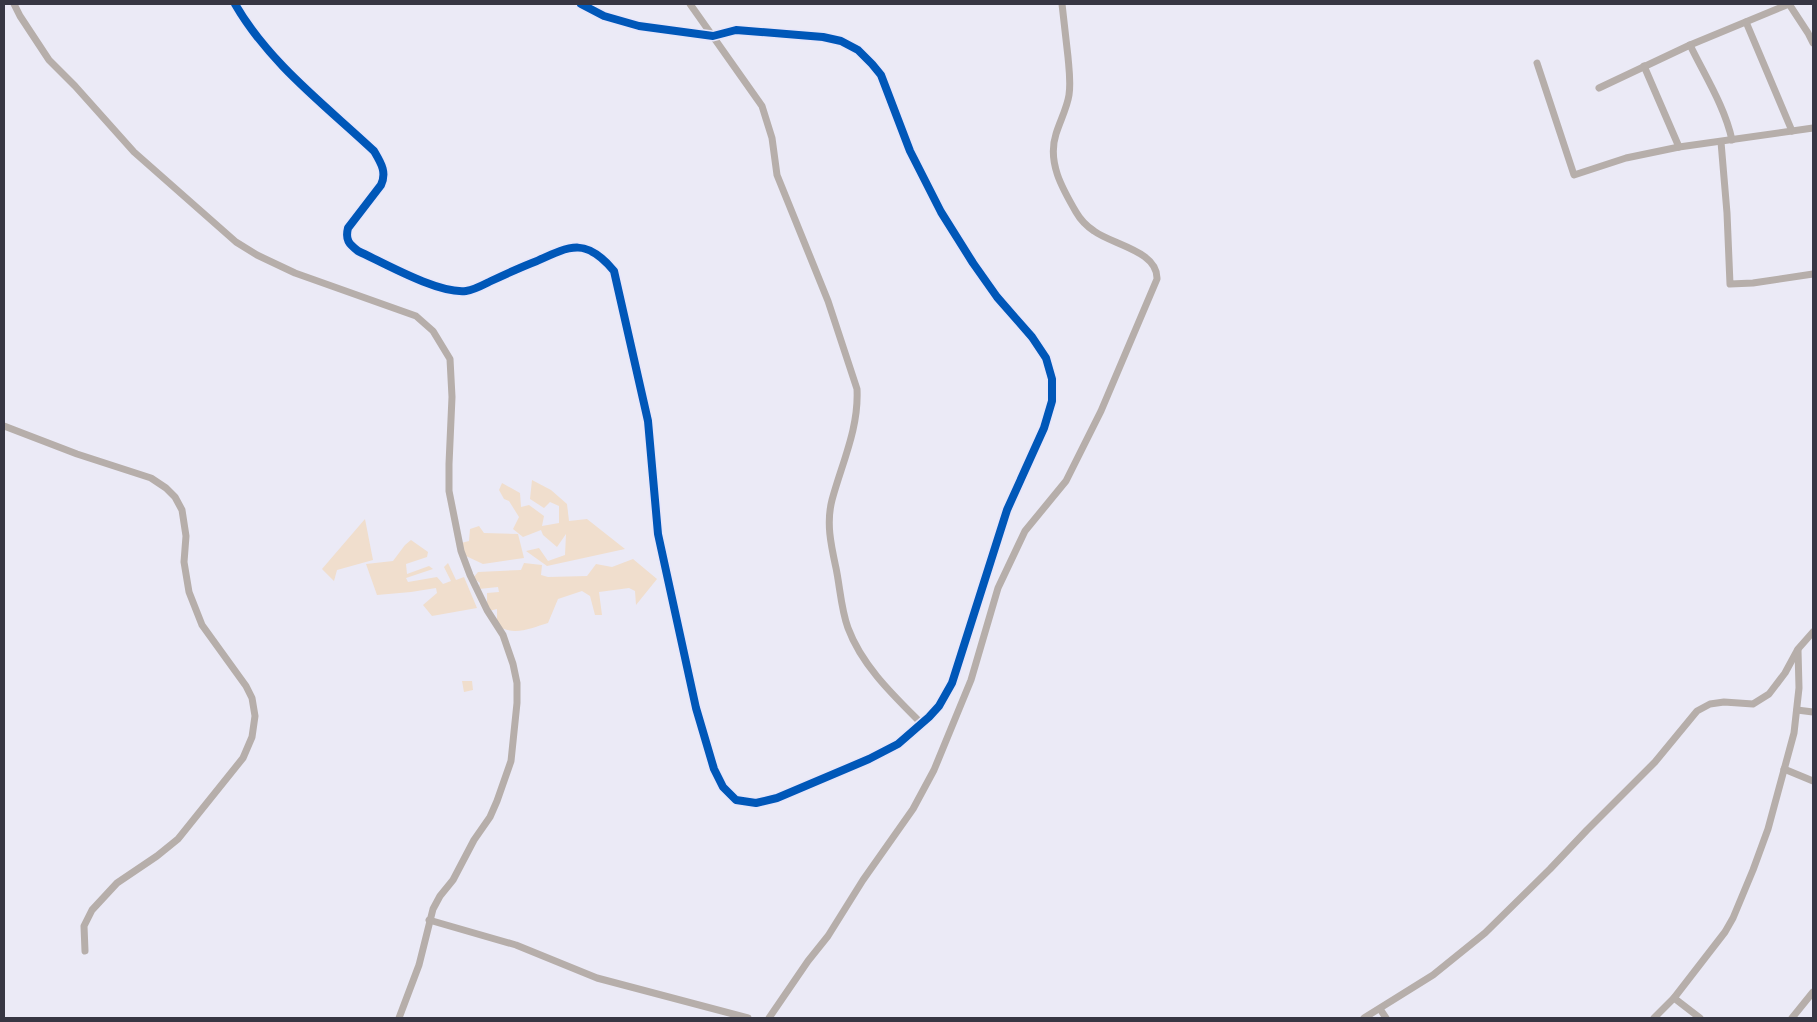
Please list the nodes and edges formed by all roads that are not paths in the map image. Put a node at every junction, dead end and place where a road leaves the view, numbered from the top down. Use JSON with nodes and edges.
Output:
{"nodes":[{"id":1,"x":14,"y":4,"type":"edge"},
{"id":2,"x":234,"y":4,"type":"edge"},
{"id":3,"x":581,"y":4,"type":"edge"},
{"id":4,"x":690,"y":4,"type":"edge"},
{"id":5,"x":1062,"y":4,"type":"edge"},
{"id":6,"x":1789,"y":4,"type":"edge"},
{"id":7,"x":1746,"y":22,"type":"junction"},
{"id":8,"x":713,"y":36,"type":"junction"},
{"id":9,"x":1813,"y":43,"type":"edge"},
{"id":10,"x":1690,"y":45,"type":"junction"},
{"id":11,"x":1537,"y":63,"type":"dead end"},
{"id":12,"x":1644,"y":66,"type":"junction"},
{"id":13,"x":1599,"y":88,"type":"dead end"},
{"id":14,"x":1813,"y":128,"type":"edge"},
{"id":15,"x":1792,"y":132,"type":"junction"},
{"id":16,"x":1732,"y":140,"type":"junction"},
{"id":17,"x":1721,"y":142,"type":"junction"},
{"id":18,"x":1679,"y":146,"type":"junction"},
{"id":19,"x":1813,"y":274,"type":"edge"},
{"id":20,"x":4,"y":426,"type":"edge"},
{"id":21,"x":1813,"y":632,"type":"edge"},
{"id":22,"x":1798,"y":649,"type":"junction"},
{"id":23,"x":1797,"y":710,"type":"junction"},
{"id":24,"x":1813,"y":712,"type":"edge"},
{"id":25,"x":922,"y":724,"type":"junction"},
{"id":26,"x":1784,"y":769,"type":"junction"},
{"id":27,"x":1813,"y":781,"type":"edge"},
{"id":28,"x":430,"y":920,"type":"junction"},
{"id":29,"x":85,"y":951,"type":"dead end"},
{"id":30,"x":1813,"y":992,"type":"edge"},
{"id":31,"x":1674,"y":998,"type":"junction"},
{"id":32,"x":1380,"y":1009,"type":"junction"},
{"id":33,"x":399,"y":1018,"type":"edge"},
{"id":34,"x":748,"y":1018,"type":"edge"},
{"id":35,"x":770,"y":1018,"type":"edge"},
{"id":36,"x":1364,"y":1018,"type":"edge"},
{"id":37,"x":1386,"y":1018,"type":"edge"},
{"id":38,"x":1654,"y":1018,"type":"edge"},
{"id":39,"x":1700,"y":1018,"type":"edge"},
{"id":40,"x":1792,"y":1018,"type":"edge"}],
"edges":[{"from":1,"to":28,"type":"street"},
{"from":2,"to":25,"type":"street"},
{"from":3,"to":8,"type":"street"},
{"from":4,"to":8,"type":"street"},
{"from":5,"to":35,"type":"street"},
{"from":6,"to":7,"type":"street"},
{"from":6,"to":9,"type":"street"},
{"from":7,"to":10,"type":"street"},
{"from":7,"to":15,"type":"street"},
{"from":8,"to":25,"type":"street"},
{"from":8,"to":25,"type":"street"},
{"from":10,"to":12,"type":"street"},
{"from":10,"to":16,"type":"street"},
{"from":11,"to":18,"type":"street"},
{"from":12,"to":13,"type":"street"},
{"from":12,"to":18,"type":"street"},
{"from":14,"to":15,"type":"street"},
{"from":15,"to":16,"type":"street"},
{"from":16,"to":17,"type":"street"},
{"from":17,"to":18,"type":"street"},
{"from":17,"to":19,"type":"street"},
{"from":20,"to":29,"type":"street"},
{"from":21,"to":22,"type":"street"},
{"from":22,"to":23,"type":"street"},
{"from":22,"to":32,"type":"street"},
{"from":23,"to":24,"type":"street"},
{"from":23,"to":26,"type":"street"},
{"from":26,"to":27,"type":"street"},
{"from":26,"to":31,"type":"street"},
{"from":28,"to":33,"type":"street"},
{"from":28,"to":34,"type":"street"},
{"from":30,"to":40,"type":"street"},
{"from":31,"to":38,"type":"street"},
{"from":31,"to":39,"type":"street"},
{"from":32,"to":36,"type":"street"},
{"from":32,"to":37,"type":"street"}]}
